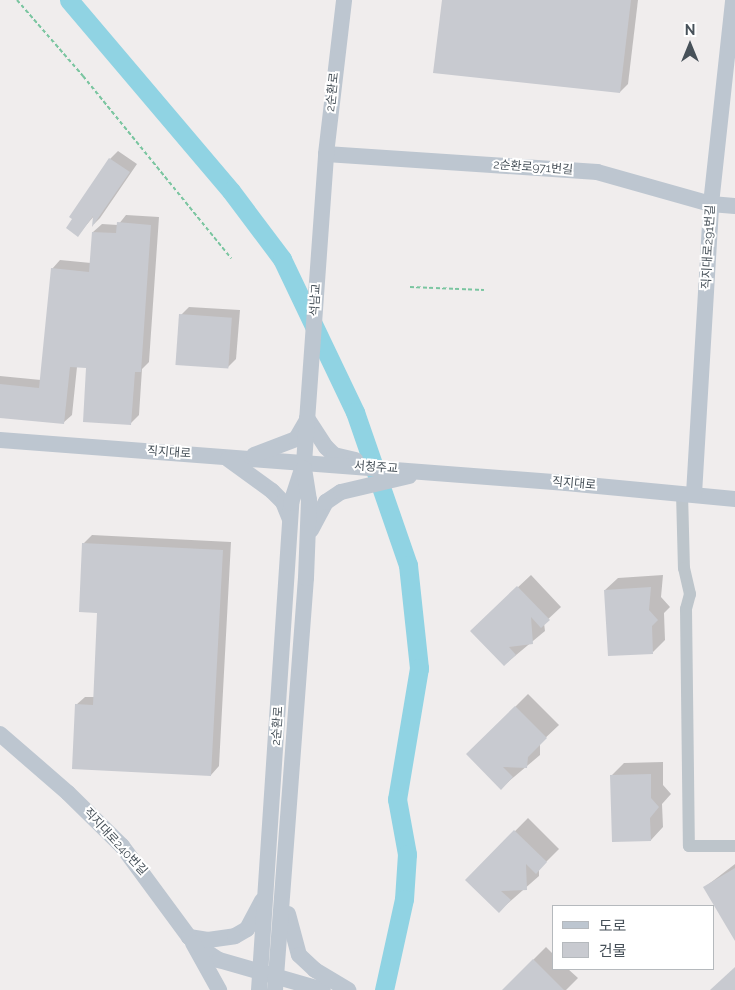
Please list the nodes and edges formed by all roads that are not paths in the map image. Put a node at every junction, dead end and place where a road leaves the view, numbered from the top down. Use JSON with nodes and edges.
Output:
{"nodes":[{"id":1,"x":344,"y":0,"type":"edge"},
{"id":2,"x":733,"y":0,"type":"edge"},
{"id":3,"x":326,"y":154,"type":"junction"},
{"id":4,"x":324,"y":184,"type":"joint"},
{"id":5,"x":711,"y":204,"type":"junction"},
{"id":6,"x":735,"y":206,"type":"edge"},
{"id":7,"x":307,"y":416,"type":"junction"},
{"id":8,"x":0,"y":440,"type":"edge"},
{"id":9,"x":224,"y":457,"type":"junction"},
{"id":10,"x":342,"y":462,"type":"junction"},
{"id":11,"x":304,"y":463,"type":"junction"},
{"id":12,"x":416,"y":471,"type":"junction"},
{"id":13,"x":688,"y":493,"type":"junction"},
{"id":14,"x":735,"y":500,"type":"edge"},
{"id":15,"x":290,"y":520,"type":"junction"},
{"id":16,"x":308,"y":539,"type":"junction"},
{"id":17,"x":0,"y":734,"type":"edge"},
{"id":18,"x":287,"y":846,"type":"junction"},
{"id":19,"x":735,"y":846,"type":"edge"},
{"id":20,"x":266,"y":890,"type":"junction"},
{"id":21,"x":189,"y":937,"type":"junction"},
{"id":22,"x":201,"y":959,"type":"junction"},
{"id":23,"x":219,"y":960,"type":"junction"},
{"id":24,"x":271,"y":979,"type":"edge"},
{"id":25,"x":328,"y":986,"type":"edge"},
{"id":26,"x":218,"y":990,"type":"edge"},
{"id":27,"x":259,"y":990,"type":"edge"},
{"id":28,"x":348,"y":990,"type":"edge"}],
"edges":[{"from":1,"to":3,"type":"street","name":"2순환로"},
{"from":2,"to":5,"type":"street","name":"직지대로291번길"},
{"from":3,"to":4,"type":"street","name":"2순환로"},
{"from":3,"to":5,"type":"street","name":"2순환로971번길"},
{"from":4,"to":7,"type":"street","name":"석남교"},
{"from":5,"to":6,"type":"street","name":"2순환로971번길"},
{"from":5,"to":13,"type":"street","name":"직지대로291번길"},
{"from":7,"to":9,"type":"street"},
{"from":7,"to":10,"type":"street"},
{"from":7,"to":11,"type":"street","name":"2순환로"},
{"from":8,"to":9,"type":"street","name":"직지대로"},
{"from":9,"to":11,"type":"street","name":"직지대로"},
{"from":9,"to":15,"type":"street"},
{"from":10,"to":11,"type":"street","name":"직지대로"},
{"from":10,"to":12,"type":"street","name":"서청주교"},
{"from":11,"to":15,"type":"street","name":"2순환로"},
{"from":11,"to":16,"type":"street","name":"2순환로"},
{"from":12,"to":13,"type":"street","name":"직지대로"},
{"from":12,"to":16,"type":"street"},
{"from":13,"to":14,"type":"street","name":"직지대로"},
{"from":13,"to":19,"type":"street"},
{"from":15,"to":20,"type":"street","name":"2순환로"},
{"from":16,"to":18,"type":"street","name":"2순환로"},
{"from":17,"to":21,"type":"street","name":"직지대로240번길"},
{"from":18,"to":24,"type":"street","name":"2순환로"},
{"from":18,"to":25,"type":"street"},
{"from":20,"to":21,"type":"street"},
{"from":20,"to":24,"type":"street","name":"2순환로"},
{"from":21,"to":22,"type":"street"},
{"from":21,"to":23,"type":"street","name":"직지대로240번길"},
{"from":22,"to":23,"type":"street"},
{"from":22,"to":26,"type":"street"},
{"from":23,"to":24,"type":"street","name":"직지대로240번길"},
{"from":24,"to":25,"type":"street","name":"직지대로240번길"},
{"from":24,"to":27,"type":"street","name":"2순환로"},
{"from":25,"to":28,"type":"street"}]}
